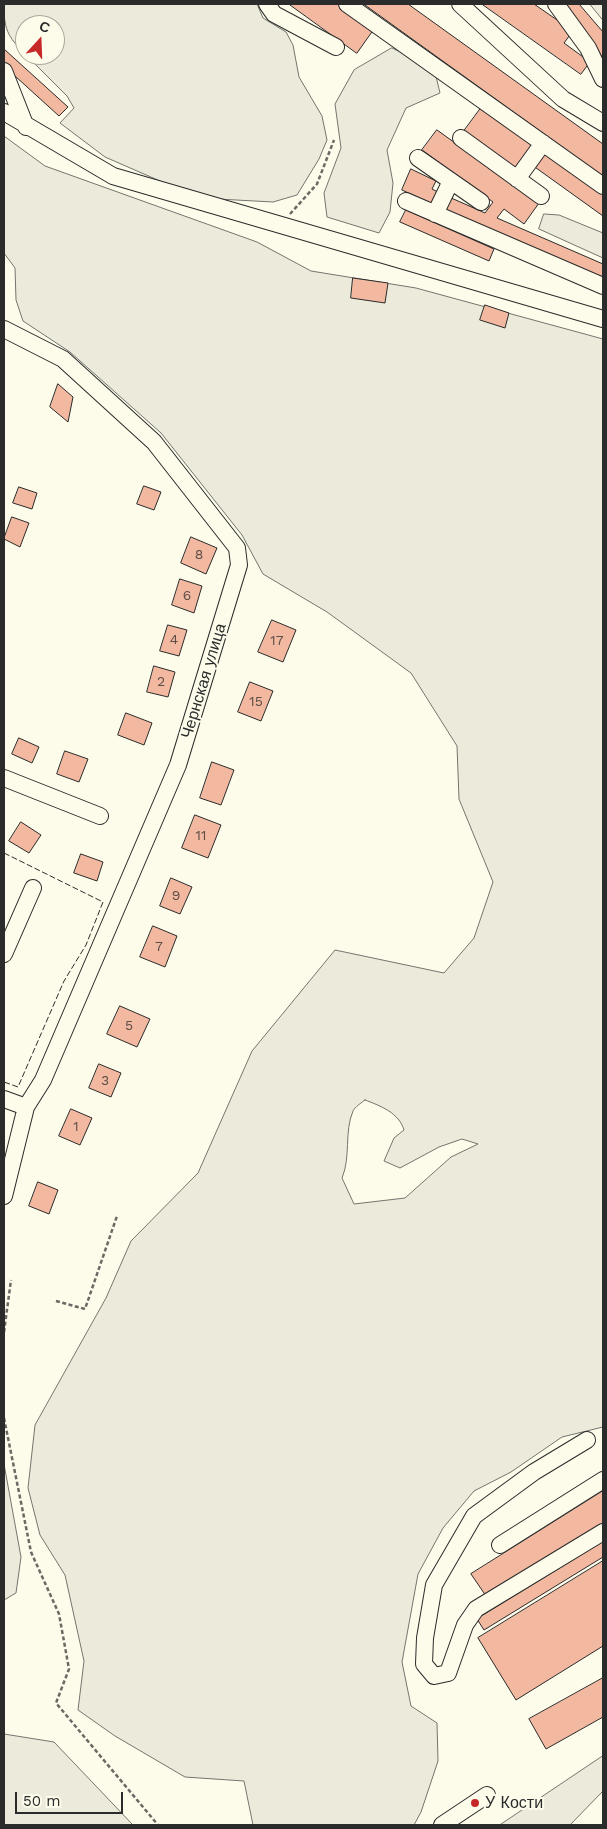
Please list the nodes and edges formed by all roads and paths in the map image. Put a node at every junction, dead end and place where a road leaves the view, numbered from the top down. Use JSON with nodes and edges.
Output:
{"nodes":[{"id":1,"x":267,"y":4,"type":"edge"},
{"id":2,"x":347,"y":4,"type":"edge"},
{"id":3,"x":460,"y":4,"type":"edge"},
{"id":4,"x":556,"y":4,"type":"edge"},
{"id":5,"x":336,"y":47,"type":"dead end"},
{"id":6,"x":4,"y":71,"type":"edge"},
{"id":7,"x":603,"y":78,"type":"edge"},
{"id":8,"x":4,"y":112,"type":"edge"},
{"id":9,"x":603,"y":123,"type":"edge"},
{"id":10,"x":26,"y":127,"type":"junction"},
{"id":11,"x":461,"y":138,"type":"dead end"},
{"id":12,"x":334,"y":140,"type":"dead end"},
{"id":13,"x":543,"y":143,"type":"junction"},
{"id":14,"x":418,"y":158,"type":"dead end"},
{"id":15,"x":518,"y":179,"type":"junction"},
{"id":16,"x":451,"y":181,"type":"junction"},
{"id":17,"x":603,"y":186,"type":"edge"},
{"id":18,"x":541,"y":196,"type":"dead end"},
{"id":19,"x":406,"y":201,"type":"dead end"},
{"id":20,"x":481,"y":202,"type":"dead end"},
{"id":21,"x":435,"y":214,"type":"junction"},
{"id":22,"x":280,"y":226,"type":"junction"},
{"id":23,"x":603,"y":286,"type":"edge"},
{"id":24,"x":603,"y":319,"type":"edge"},
{"id":25,"x":4,"y":329,"type":"edge"},
{"id":26,"x":4,"y":778,"type":"edge"},
{"id":27,"x":100,"y":816,"type":"dead end"},
{"id":28,"x":33,"y":888,"type":"dead end"},
{"id":29,"x":4,"y":954,"type":"edge"},
{"id":30,"x":4,"y":1099,"type":"edge"},
{"id":31,"x":26,"y":1107,"type":"junction"},
{"id":32,"x":4,"y":1196,"type":"edge"},
{"id":33,"x":117,"y":1216,"type":"dead end"},
{"id":34,"x":11,"y":1280,"type":"dead end"},
{"id":35,"x":56,"y":1301,"type":"dead end"},
{"id":36,"x":4,"y":1332,"type":"edge"},
{"id":37,"x":4,"y":1418,"type":"edge"},
{"id":38,"x":587,"y":1440,"type":"dead end"},
{"id":39,"x":603,"y":1480,"type":"edge"},
{"id":40,"x":603,"y":1532,"type":"edge"},
{"id":41,"x":500,"y":1545,"type":"dead end"},
{"id":42,"x":487,"y":1796,"type":"dead end"},
{"id":43,"x":158,"y":1825,"type":"edge"},
{"id":44,"x":442,"y":1825,"type":"edge"}],
"edges":[{"from":1,"to":5,"type":"street"},
{"from":2,"to":13,"type":"street"},
{"from":3,"to":9,"type":"street"},
{"from":4,"to":7,"type":"street"},
{"from":6,"to":10,"type":"street"},
{"from":8,"to":10,"type":"street"},
{"from":10,"to":22,"type":"street"},
{"from":11,"to":15,"type":"street"},
{"from":12,"to":22,"type":"path"},
{"from":13,"to":15,"type":"street"},
{"from":13,"to":17,"type":"street"},
{"from":14,"to":16,"type":"street"},
{"from":15,"to":18,"type":"street"},
{"from":16,"to":20,"type":"street"},
{"from":16,"to":21,"type":"street"},
{"from":19,"to":21,"type":"street"},
{"from":21,"to":23,"type":"street"},
{"from":22,"to":24,"type":"street"},
{"from":25,"to":31,"type":"street","name":"Чернская улица"},
{"from":26,"to":27,"type":"street"},
{"from":28,"to":29,"type":"street"},
{"from":30,"to":31,"type":"street"},
{"from":31,"to":32,"type":"street","name":"Чернская улица"},
{"from":33,"to":35,"type":"path"},
{"from":34,"to":36,"type":"path"},
{"from":37,"to":43,"type":"path"},
{"from":38,"to":40,"type":"street"},
{"from":39,"to":41,"type":"street"},
{"from":42,"to":44,"type":"street"}]}
